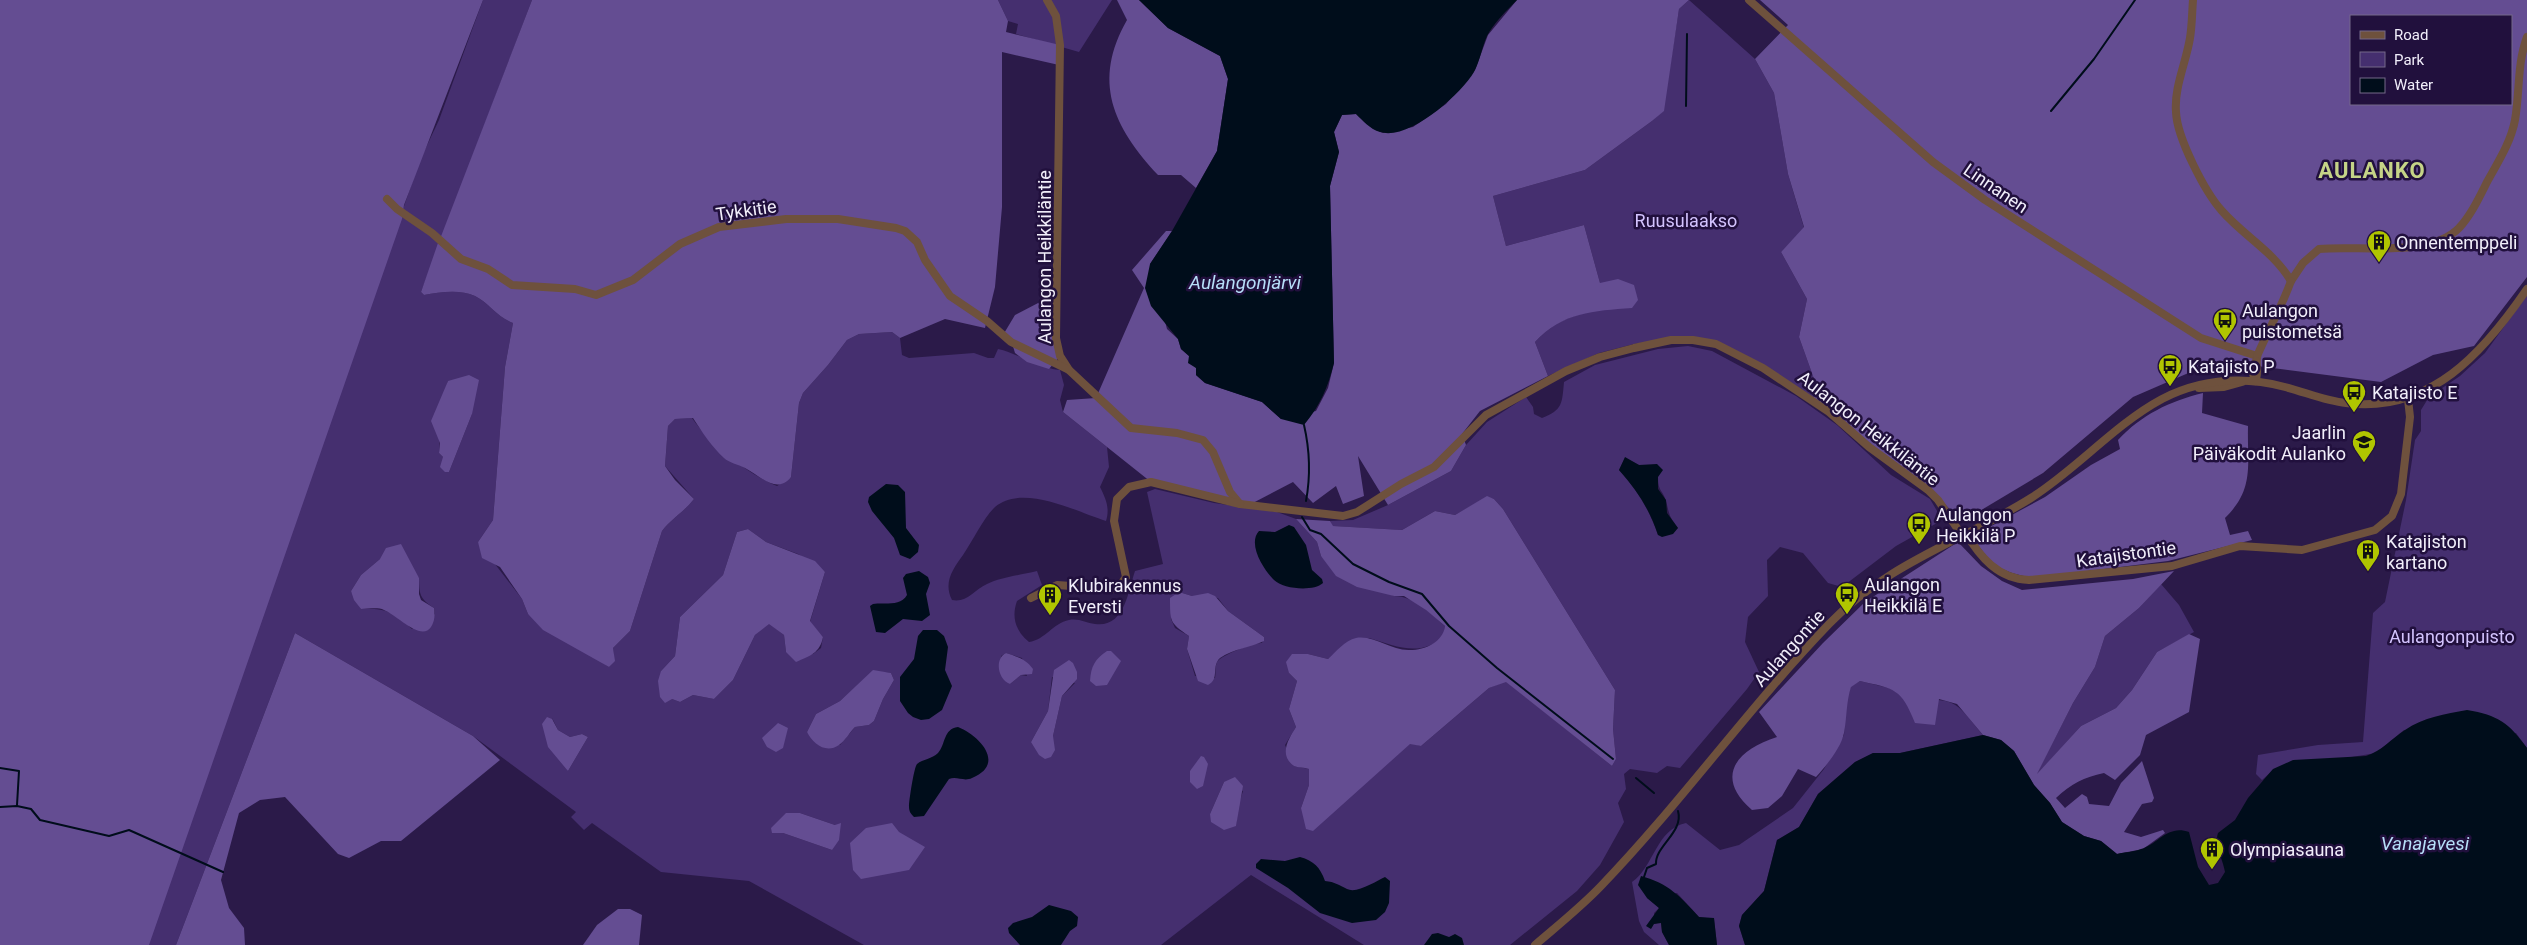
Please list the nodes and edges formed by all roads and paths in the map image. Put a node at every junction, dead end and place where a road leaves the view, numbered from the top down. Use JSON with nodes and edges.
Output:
{"nodes":[{"id":1,"x":1047,"y":0,"type":"edge"},
{"id":2,"x":1749,"y":0,"type":"edge"},
{"id":3,"x":2193,"y":0,"type":"edge"},
{"id":4,"x":2527,"y":37,"type":"edge"},
{"id":5,"x":387,"y":199,"type":"dead end"},
{"id":6,"x":2291,"y":281,"type":"junction"},
{"id":7,"x":2527,"y":289,"type":"edge"},
{"id":8,"x":2257,"y":359,"type":"junction"},
{"id":9,"x":1069,"y":370,"type":"junction"},
{"id":10,"x":2256,"y":381,"type":"junction"},
{"id":11,"x":2408,"y":399,"type":"junction"},
{"id":12,"x":1240,"y":504,"type":"junction"},
{"id":13,"x":1963,"y":533,"type":"junction"},
{"id":14,"x":1031,"y":598,"type":"dead end"},
{"id":15,"x":1535,"y":945,"type":"edge"}],
"edges":[{"from":1,"to":9,"type":"street","name":"Aulangon Heikkiläntie"},
{"from":2,"to":8,"type":"street","name":"Linnanen"},
{"from":3,"to":6,"type":"street"},
{"from":4,"to":6,"type":"street"},
{"from":5,"to":9,"type":"street","name":"Tykkitie"},
{"from":6,"to":8,"type":"street"},
{"from":7,"to":11,"type":"street","name":"Aulangontie"},
{"from":8,"to":10,"type":"street"},
{"from":9,"to":12,"type":"street","name":"Aulangon Heikkiläntie"},
{"from":10,"to":11,"type":"street","name":"Aulangontie"},
{"from":10,"to":13,"type":"street","name":"Aulangontie"},
{"from":11,"to":13,"type":"street","name":"Katajistontie"},
{"from":12,"to":13,"type":"street","name":"Aulangon Heikkiläntie"},
{"from":12,"to":14,"type":"street"},
{"from":13,"to":15,"type":"street","name":"Aulangontie"}]}
